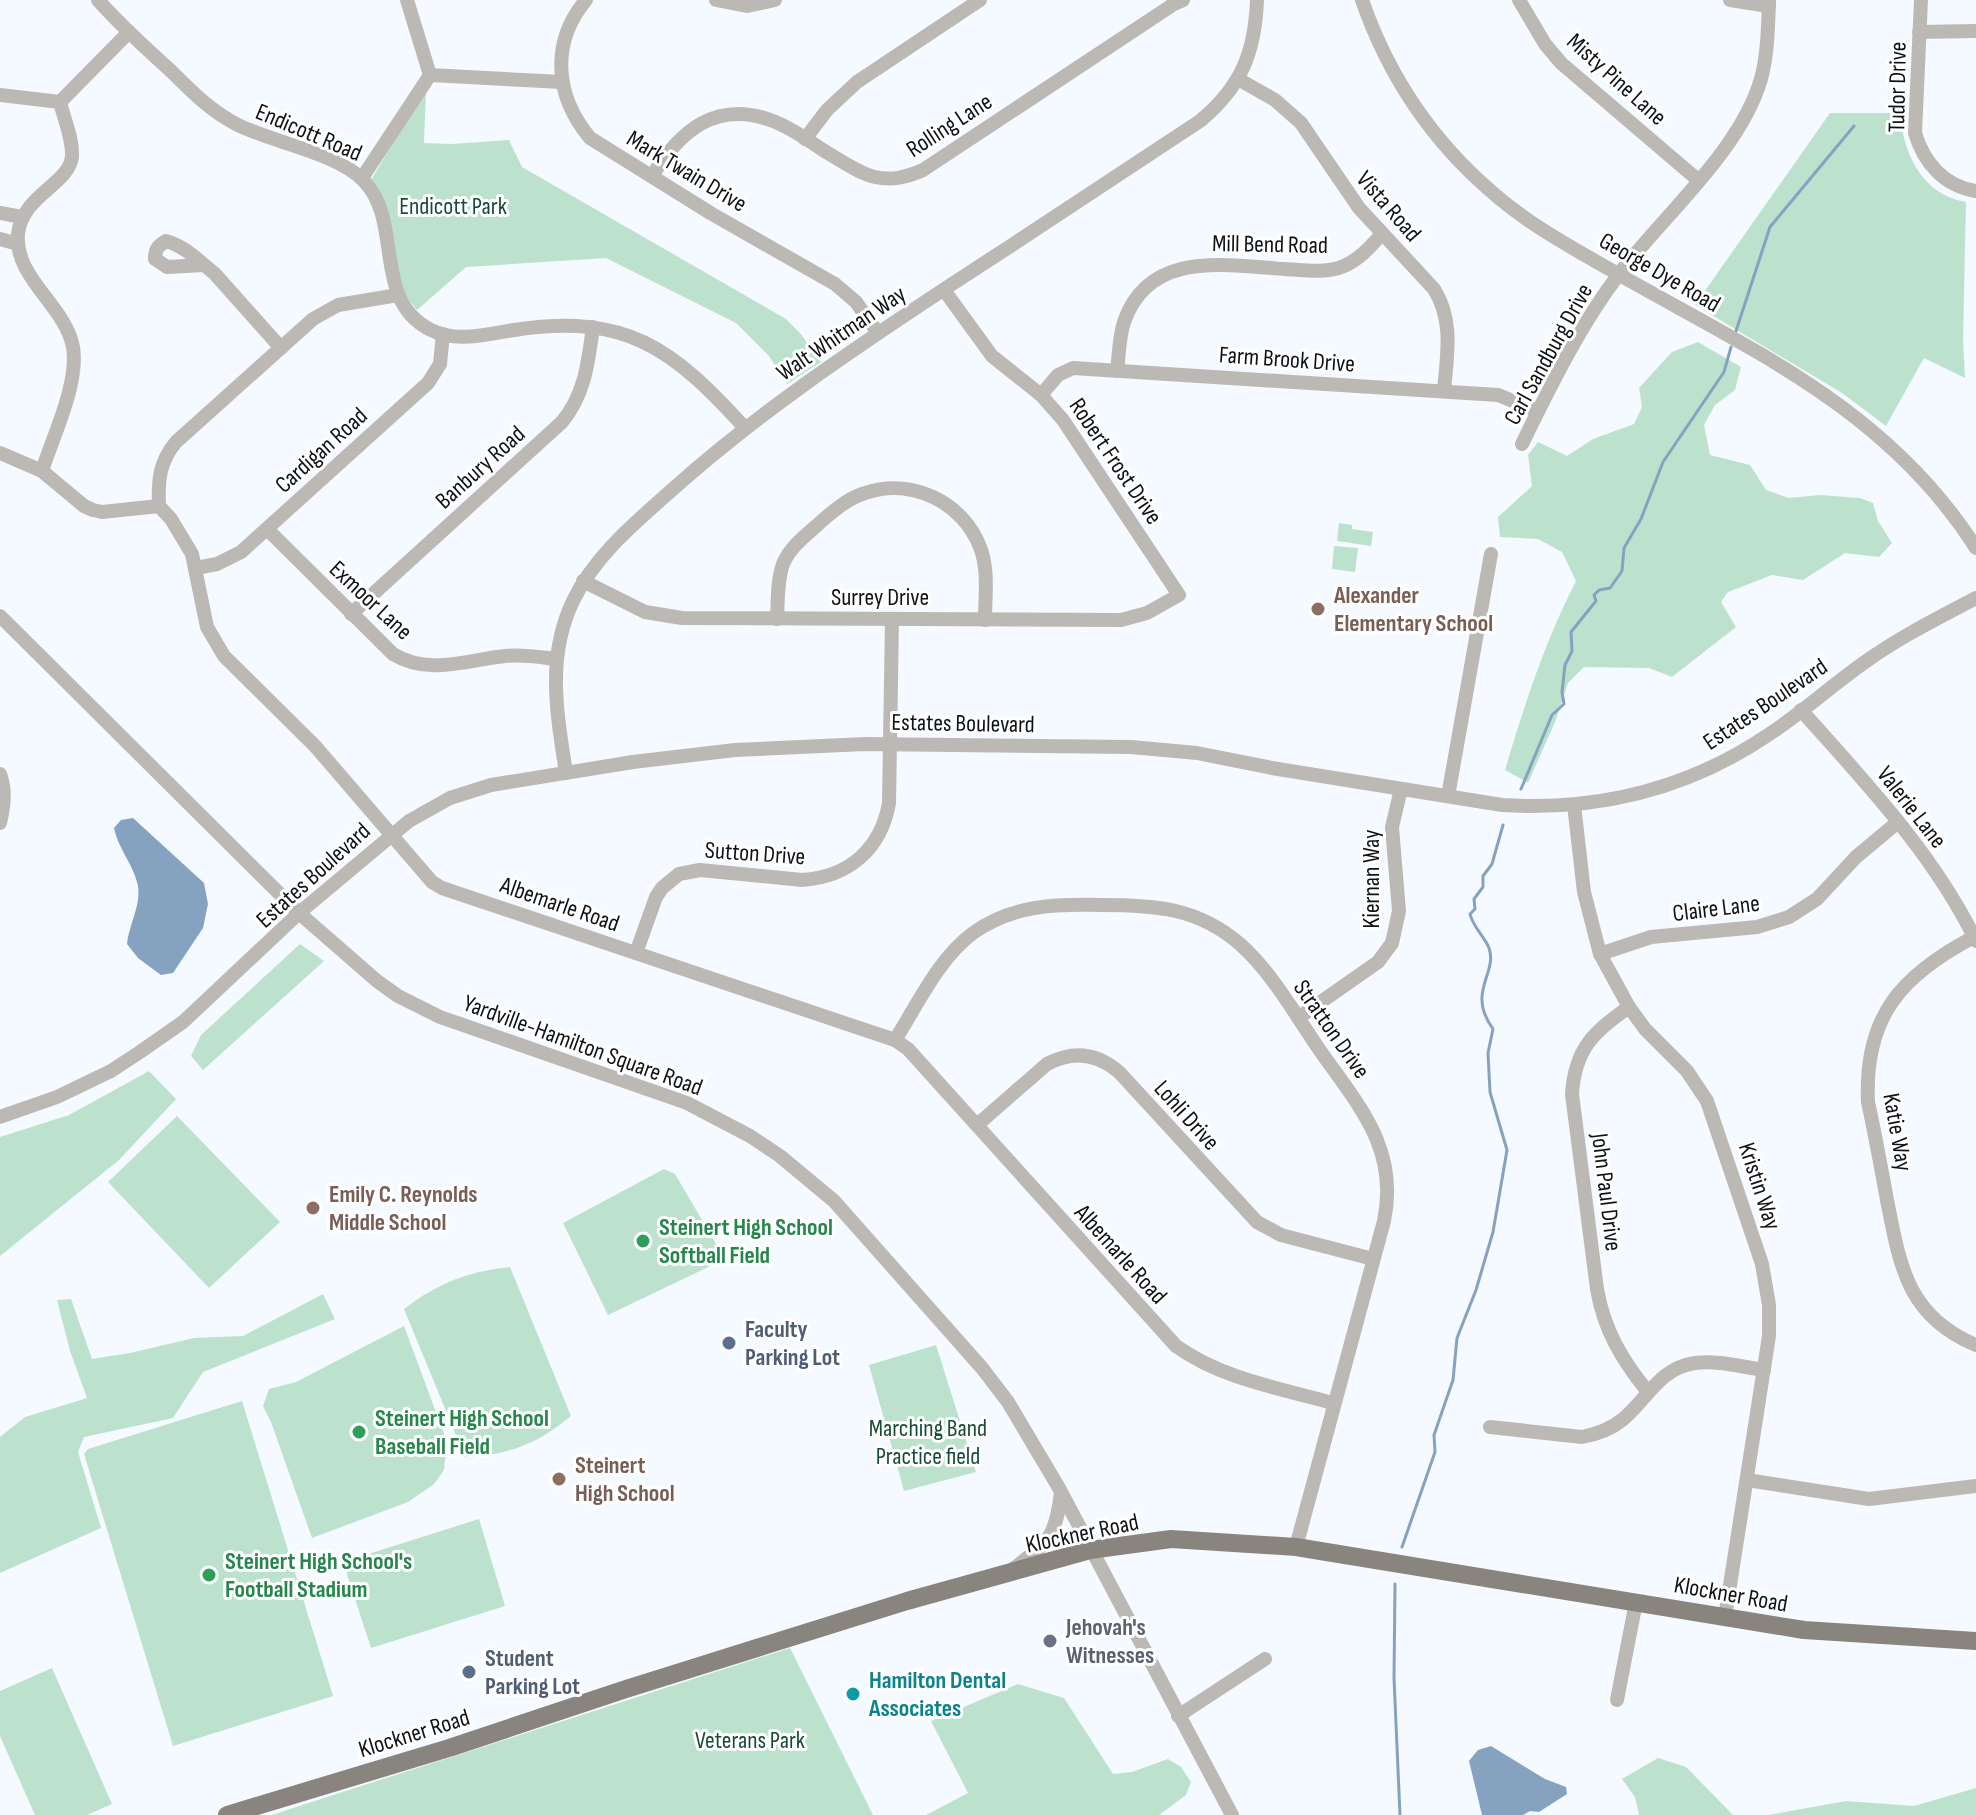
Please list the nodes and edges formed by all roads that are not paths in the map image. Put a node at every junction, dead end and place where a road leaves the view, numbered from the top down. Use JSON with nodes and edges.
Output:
{"nodes":[{"id":1,"x":98,"y":0,"type":"edge"},
{"id":2,"x":407,"y":0,"type":"edge"},
{"id":3,"x":586,"y":0,"type":"edge"},
{"id":4,"x":716,"y":0,"type":"edge"},
{"id":5,"x":775,"y":0,"type":"edge"},
{"id":6,"x":980,"y":0,"type":"edge"},
{"id":7,"x":1183,"y":0,"type":"edge"},
{"id":8,"x":1257,"y":0,"type":"edge"},
{"id":9,"x":1362,"y":0,"type":"edge"},
{"id":10,"x":1519,"y":0,"type":"edge"},
{"id":11,"x":1730,"y":0,"type":"edge"},
{"id":12,"x":1921,"y":0,"type":"edge"},
{"id":13,"x":1769,"y":3,"type":"edge"},
{"id":14,"x":1976,"y":31,"type":"edge"},
{"id":15,"x":129,"y":32,"type":"junction"},
{"id":16,"x":1919,"y":32,"type":"junction"},
{"id":17,"x":430,"y":75,"type":"junction"},
{"id":18,"x":1238,"y":79,"type":"junction"},
{"id":19,"x":562,"y":82,"type":"junction"},
{"id":20,"x":0,"y":95,"type":"edge"},
{"id":21,"x":60,"y":102,"type":"junction"},
{"id":22,"x":805,"y":139,"type":"junction"},
{"id":23,"x":652,"y":176,"type":"junction"},
{"id":24,"x":362,"y":178,"type":"junction"},
{"id":25,"x":1698,"y":180,"type":"junction"},
{"id":26,"x":1976,"y":191,"type":"edge"},
{"id":27,"x":0,"y":213,"type":"edge"},
{"id":28,"x":22,"y":217,"type":"junction"},
{"id":29,"x":1382,"y":234,"type":"junction"},
{"id":30,"x":0,"y":239,"type":"edge"},
{"id":31,"x":18,"y":244,"type":"junction"},
{"id":32,"x":204,"y":265,"type":"dead end"},
{"id":33,"x":1619,"y":274,"type":"junction"},
{"id":34,"x":944,"y":290,"type":"junction"},
{"id":35,"x":398,"y":295,"type":"junction"},
{"id":36,"x":593,"y":327,"type":"junction"},
{"id":37,"x":878,"y":333,"type":"junction"},
{"id":38,"x":443,"y":334,"type":"junction"},
{"id":39,"x":281,"y":348,"type":"junction"},
{"id":40,"x":1117,"y":371,"type":"junction"},
{"id":41,"x":1444,"y":391,"type":"junction"},
{"id":42,"x":1041,"y":395,"type":"junction"},
{"id":43,"x":1538,"y":411,"type":"junction"},
{"id":44,"x":745,"y":428,"type":"junction"},
{"id":45,"x":1522,"y":444,"type":"dead end"},
{"id":46,"x":0,"y":453,"type":"edge"},
{"id":47,"x":42,"y":471,"type":"junction"},
{"id":48,"x":159,"y":506,"type":"junction"},
{"id":49,"x":267,"y":529,"type":"junction"},
{"id":50,"x":1976,"y":548,"type":"edge"},
{"id":51,"x":1491,"y":554,"type":"dead end"},
{"id":52,"x":196,"y":568,"type":"junction"},
{"id":53,"x":583,"y":581,"type":"junction"},
{"id":54,"x":1179,"y":595,"type":"joint"},
{"id":55,"x":1976,"y":598,"type":"edge"},
{"id":56,"x":351,"y":614,"type":"junction"},
{"id":57,"x":0,"y":616,"type":"edge"},
{"id":58,"x":777,"y":619,"type":"junction"},
{"id":59,"x":892,"y":619,"type":"junction"},
{"id":60,"x":985,"y":620,"type":"junction"},
{"id":61,"x":556,"y":659,"type":"junction"},
{"id":62,"x":1801,"y":710,"type":"junction"},
{"id":63,"x":891,"y":744,"type":"junction"},
{"id":64,"x":566,"y":773,"type":"junction"},
{"id":65,"x":0,"y":774,"type":"edge"},
{"id":66,"x":1401,"y":789,"type":"junction"},
{"id":67,"x":1448,"y":796,"type":"junction"},
{"id":68,"x":1574,"y":805,"type":"junction"},
{"id":69,"x":1898,"y":822,"type":"junction"},
{"id":70,"x":0,"y":823,"type":"edge"},
{"id":71,"x":391,"y":835,"type":"junction"},
{"id":72,"x":299,"y":913,"type":"junction"},
{"id":73,"x":1975,"y":939,"type":"edge"},
{"id":74,"x":636,"y":953,"type":"junction"},
{"id":75,"x":1600,"y":954,"type":"junction"},
{"id":76,"x":1629,"y":1007,"type":"junction"},
{"id":77,"x":1298,"y":1018,"type":"junction"},
{"id":78,"x":895,"y":1040,"type":"junction"},
{"id":79,"x":0,"y":1117,"type":"edge"},
{"id":80,"x":977,"y":1125,"type":"junction"},
{"id":81,"x":1373,"y":1259,"type":"junction"},
{"id":82,"x":1976,"y":1345,"type":"edge"},
{"id":83,"x":1764,"y":1370,"type":"junction"},
{"id":84,"x":1648,"y":1392,"type":"junction"},
{"id":85,"x":1333,"y":1403,"type":"junction"},
{"id":86,"x":1490,"y":1427,"type":"dead end"},
{"id":87,"x":1747,"y":1480,"type":"junction"},
{"id":88,"x":1976,"y":1486,"type":"edge"},
{"id":89,"x":1061,"y":1492,"type":"junction"},
{"id":90,"x":1296,"y":1547,"type":"junction"},
{"id":91,"x":1090,"y":1550,"type":"junction"},
{"id":92,"x":1006,"y":1574,"type":"junction"},
{"id":93,"x":1636,"y":1602,"type":"junction"},
{"id":94,"x":1725,"y":1617,"type":"junction"},
{"id":95,"x":1976,"y":1641,"type":"edge"},
{"id":96,"x":1265,"y":1659,"type":"dead end"},
{"id":97,"x":1617,"y":1700,"type":"dead end"},
{"id":98,"x":1178,"y":1716,"type":"junction"},
{"id":99,"x":227,"y":1815,"type":"edge"},
{"id":100,"x":1232,"y":1815,"type":"edge"}],
"edges":[{"from":1,"to":15,"type":"street","name":"Endicott Road"},
{"from":2,"to":17,"type":"street"},
{"from":3,"to":19,"type":"street","name":"Mark Twain Drive"},
{"from":4,"to":5,"type":"street"},
{"from":6,"to":22,"type":"street"},
{"from":7,"to":22,"type":"street","name":"Rolling Lane"},
{"from":8,"to":18,"type":"street","name":"Walt Whitman Way"},
{"from":9,"to":33,"type":"street","name":"George Dye Road"},
{"from":10,"to":25,"type":"street","name":"Misty Pine Lane"},
{"from":11,"to":13,"type":"street"},
{"from":12,"to":16,"type":"street","name":"Tudor Drive"},
{"from":13,"to":25,"type":"street","name":"Carl Sandburg Drive"},
{"from":14,"to":16,"type":"street"},
{"from":15,"to":21,"type":"street"},
{"from":15,"to":24,"type":"street","name":"Endicott Road"},
{"from":16,"to":26,"type":"street","name":"Tudor Drive"},
{"from":17,"to":19,"type":"street"},
{"from":17,"to":24,"type":"street"},
{"from":18,"to":29,"type":"street","name":"Vista Road"},
{"from":18,"to":34,"type":"street","name":"Walt Whitman Way"},
{"from":19,"to":23,"type":"street","name":"Mark Twain Drive"},
{"from":20,"to":21,"type":"street"},
{"from":21,"to":28,"type":"street"},
{"from":22,"to":23,"type":"street","name":"Rolling Lane"},
{"from":23,"to":37,"type":"street","name":"Mark Twain Drive"},
{"from":24,"to":35,"type":"street","name":"Endicott Road"},
{"from":25,"to":33,"type":"street","name":"Carl Sandburg Drive"},
{"from":27,"to":28,"type":"street"},
{"from":28,"to":31,"type":"street"},
{"from":29,"to":40,"type":"street","name":"Mill Bend Road"},
{"from":29,"to":41,"type":"street","name":"Vista Road"},
{"from":30,"to":31,"type":"street"},
{"from":31,"to":47,"type":"street"},
{"from":32,"to":39,"type":"street"},
{"from":33,"to":43,"type":"street","name":"Carl Sandburg Drive"},
{"from":33,"to":50,"type":"street","name":"George Dye Road"},
{"from":34,"to":37,"type":"street","name":"Walt Whitman Way"},
{"from":34,"to":42,"type":"street","name":"Robert Frost Drive"},
{"from":35,"to":38,"type":"street","name":"Endicott Road"},
{"from":35,"to":39,"type":"street"},
{"from":36,"to":38,"type":"street"},
{"from":36,"to":44,"type":"street"},
{"from":36,"to":56,"type":"street","name":"Banbury Road"},
{"from":37,"to":44,"type":"street","name":"Walt Whitman Way"},
{"from":38,"to":49,"type":"street","name":"Cardigan Road"},
{"from":39,"to":48,"type":"street"},
{"from":40,"to":41,"type":"street","name":"Farm Brook Drive"},
{"from":40,"to":42,"type":"street","name":"Farm Brook Drive"},
{"from":41,"to":43,"type":"street","name":"Farm Brook Drive"},
{"from":42,"to":54,"type":"street","name":"Robert Frost Drive"},
{"from":43,"to":45,"type":"street","name":"Carl Sandburg Drive"},
{"from":44,"to":53,"type":"street","name":"Walt Whitman Way"},
{"from":46,"to":47,"type":"street"},
{"from":47,"to":48,"type":"street"},
{"from":48,"to":52,"type":"street","name":"Albemarle Road"},
{"from":49,"to":52,"type":"street","name":"Cardigan Road"},
{"from":49,"to":56,"type":"street","name":"Exmoor Lane"},
{"from":51,"to":67,"type":"street"},
{"from":52,"to":71,"type":"street","name":"Albemarle Road"},
{"from":53,"to":58,"type":"street","name":"Surrey Drive"},
{"from":53,"to":61,"type":"street","name":"Walt Whitman Way"},
{"from":54,"to":60,"type":"street","name":"Surrey Drive"},
{"from":55,"to":62,"type":"street","name":"Estates Boulevard"},
{"from":56,"to":61,"type":"street","name":"Exmoor Lane"},
{"from":57,"to":72,"type":"street","name":"Yardville-Hamilton Square Road"},
{"from":58,"to":59,"type":"street","name":"Surrey Drive"},
{"from":58,"to":60,"type":"street"},
{"from":59,"to":60,"type":"street","name":"Surrey Drive"},
{"from":59,"to":63,"type":"street","name":"Sutton Drive"},
{"from":61,"to":64,"type":"street","name":"Walt Whitman Way"},
{"from":62,"to":68,"type":"street","name":"Estates Boulevard"},
{"from":62,"to":69,"type":"street","name":"Valerie Lane"},
{"from":63,"to":64,"type":"street","name":"Estates Boulevard"},
{"from":63,"to":66,"type":"street","name":"Estates Boulevard"},
{"from":63,"to":74,"type":"street","name":"Sutton Drive"},
{"from":64,"to":71,"type":"street","name":"Estates Boulevard"},
{"from":65,"to":70,"type":"street"},
{"from":66,"to":67,"type":"street","name":"Estates Boulevard"},
{"from":66,"to":77,"type":"street","name":"Kiernan Way"},
{"from":67,"to":68,"type":"street","name":"Estates Boulevard"},
{"from":68,"to":75,"type":"street","name":"Kristin Way"},
{"from":69,"to":73,"type":"street","name":"Valerie Lane"},
{"from":69,"to":75,"type":"street","name":"Claire Lane"},
{"from":71,"to":72,"type":"street","name":"Estates Boulevard"},
{"from":71,"to":74,"type":"street","name":"Albemarle Road"},
{"from":72,"to":79,"type":"street","name":"Estates Boulevard"},
{"from":72,"to":89,"type":"street","name":"Yardville-Hamilton Square Road"},
{"from":73,"to":82,"type":"street","name":"Katie Way"},
{"from":74,"to":78,"type":"street","name":"Albemarle Road"},
{"from":75,"to":76,"type":"street","name":"Kristin Way"},
{"from":76,"to":83,"type":"street","name":"Kristin Way"},
{"from":76,"to":84,"type":"street","name":"John Paul Drive"},
{"from":77,"to":78,"type":"street","name":"Stratton Drive"},
{"from":77,"to":81,"type":"street","name":"Stratton Drive"},
{"from":78,"to":80,"type":"street","name":"Albemarle Road"},
{"from":80,"to":81,"type":"street","name":"Lohli Drive"},
{"from":80,"to":85,"type":"street","name":"Albemarle Road"},
{"from":81,"to":85,"type":"street","name":"Stratton Drive"},
{"from":83,"to":84,"type":"street"},
{"from":83,"to":87,"type":"street","name":"Kristin Way"},
{"from":84,"to":86,"type":"street"},
{"from":85,"to":90,"type":"street","name":"Stratton Drive"},
{"from":87,"to":88,"type":"street"},
{"from":87,"to":94,"type":"street","name":"Kristin Way"},
{"from":89,"to":91,"type":"street","name":"Yardville-Hamilton Square Road"},
{"from":89,"to":92,"type":"street"},
{"from":90,"to":91,"type":"main road","name":"Klockner Road"},
{"from":90,"to":93,"type":"main road","name":"Klockner Road"},
{"from":91,"to":92,"type":"main road","name":"Klockner Road"},
{"from":91,"to":98,"type":"street","name":"Yardville-Hamilton Square Road"},
{"from":92,"to":99,"type":"main road","name":"Klockner Road"},
{"from":93,"to":94,"type":"main road","name":"Klockner Road"},
{"from":93,"to":97,"type":"street"},
{"from":94,"to":95,"type":"main road","name":"Klockner Road"},
{"from":96,"to":98,"type":"street"},
{"from":98,"to":100,"type":"street","name":"Yardville-Hamilton Square Road"}]}
